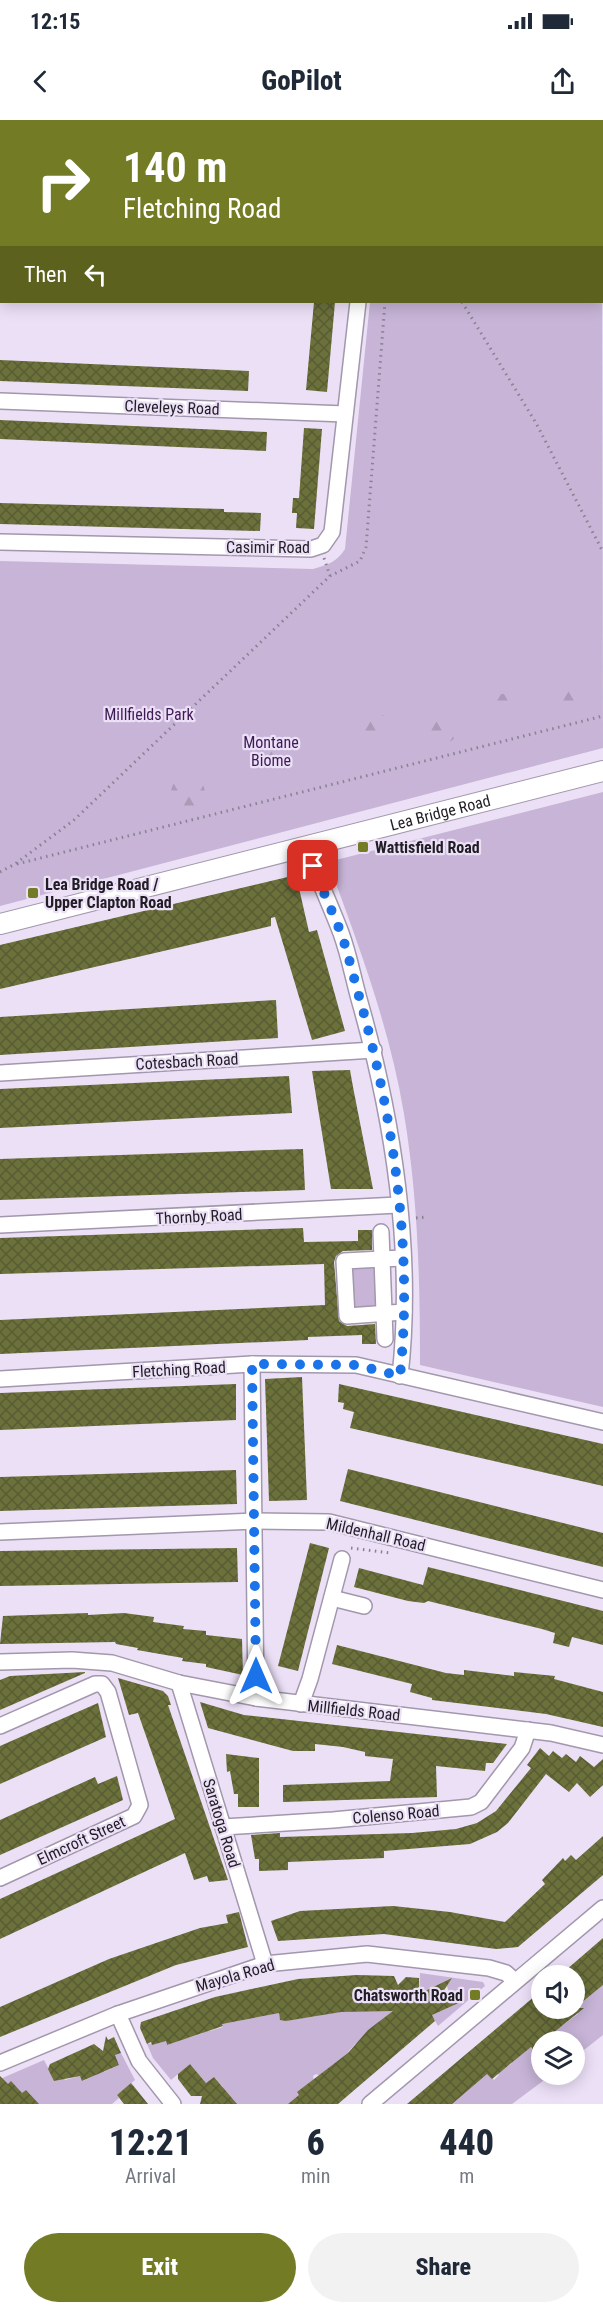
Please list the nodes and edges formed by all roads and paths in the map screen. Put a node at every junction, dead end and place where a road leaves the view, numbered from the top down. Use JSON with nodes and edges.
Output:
{"nodes":[{"id":1,"x":358,"y":303,"type":"edge"},
{"id":2,"x":385,"y":303,"type":"edge"},
{"id":3,"x":463,"y":303,"type":"edge"},
{"id":4,"x":0,"y":401,"type":"edge"},
{"id":5,"x":345,"y":414,"type":"junction"},
{"id":6,"x":0,"y":542,"type":"edge"},
{"id":7,"x":603,"y":552,"type":"edge"},
{"id":8,"x":325,"y":563,"type":"dead end"},
{"id":9,"x":330,"y":576,"type":"junction"},
{"id":10,"x":603,"y":716,"type":"edge"},
{"id":11,"x":603,"y":771,"type":"edge"},
{"id":12,"x":306,"y":845,"type":"junction"},
{"id":13,"x":15,"y":864,"type":"junction"},
{"id":14,"x":0,"y":872,"type":"edge"},
{"id":15,"x":0,"y":924,"type":"edge"},
{"id":16,"x":374,"y":1050,"type":"junction"},
{"id":17,"x":0,"y":1073,"type":"edge"},
{"id":18,"x":398,"y":1205,"type":"junction"},
{"id":19,"x":426,"y":1217,"type":"dead end"},
{"id":20,"x":417,"y":1218,"type":"dead end"},
{"id":21,"x":0,"y":1225,"type":"edge"},
{"id":22,"x":381,"y":1232,"type":"dead end"},
{"id":23,"x":402,"y":1258,"type":"junction"},
{"id":24,"x":382,"y":1259,"type":"junction"},
{"id":25,"x":404,"y":1312,"type":"junction"},
{"id":26,"x":384,"y":1314,"type":"junction"},
{"id":27,"x":386,"y":1339,"type":"dead end"},
{"id":28,"x":252,"y":1364,"type":"junction"},
{"id":29,"x":400,"y":1376,"type":"junction"},
{"id":30,"x":0,"y":1378,"type":"edge"},
{"id":31,"x":603,"y":1422,"type":"edge"},
{"id":32,"x":255,"y":1521,"type":"junction"},
{"id":33,"x":0,"y":1532,"type":"edge"},
{"id":34,"x":395,"y":1537,"type":"junction"},
{"id":35,"x":342,"y":1559,"type":"joint"},
{"id":36,"x":603,"y":1590,"type":"edge"},
{"id":37,"x":332,"y":1598,"type":"junction"},
{"id":38,"x":364,"y":1606,"type":"dead end"},
{"id":39,"x":0,"y":1662,"type":"edge"},
{"id":40,"x":179,"y":1683,"type":"junction"},
{"id":41,"x":256,"y":1698,"type":"junction"},
{"id":42,"x":301,"y":1704,"type":"junction"},
{"id":43,"x":0,"y":1725,"type":"edge"},
{"id":44,"x":528,"y":1730,"type":"junction"},
{"id":45,"x":603,"y":1745,"type":"edge"},
{"id":46,"x":223,"y":1827,"type":"junction"},
{"id":47,"x":0,"y":1878,"type":"edge"},
{"id":48,"x":603,"y":1908,"type":"edge"},
{"id":49,"x":265,"y":1964,"type":"junction"},
{"id":50,"x":514,"y":1981,"type":"junction"},
{"id":51,"x":118,"y":2014,"type":"junction"},
{"id":52,"x":0,"y":2063,"type":"edge"},
{"id":53,"x":173,"y":2104,"type":"edge"},
{"id":54,"x":370,"y":2104,"type":"edge"}],
"edges":[{"from":1,"to":5,"type":"street","name":"Casimir Road"},
{"from":2,"to":9,"type":"path"},
{"from":3,"to":7,"type":"path"},
{"from":4,"to":5,"type":"street","name":"Cleveleys Road"},
{"from":5,"to":6,"type":"street","name":"Casimir Road"},
{"from":8,"to":9,"type":"path"},
{"from":9,"to":13,"type":"path"},
{"from":10,"to":13,"type":"path"},
{"from":11,"to":12,"type":"main road","name":"Lea Bridge Road"},
{"from":12,"to":15,"type":"main road","name":"Lea Bridge Road"},
{"from":12,"to":16,"type":"street"},
{"from":13,"to":14,"type":"path"},
{"from":16,"to":17,"type":"street","name":"Cotesbach Road"},
{"from":16,"to":18,"type":"street"},
{"from":18,"to":21,"type":"street","name":"Thornby Road"},
{"from":18,"to":23,"type":"street"},
{"from":19,"to":20,"type":"path"},
{"from":22,"to":24,"type":"street"},
{"from":23,"to":24,"type":"street"},
{"from":23,"to":25,"type":"street"},
{"from":24,"to":26,"type":"street"},
{"from":24,"to":26,"type":"street"},
{"from":25,"to":26,"type":"street"},
{"from":25,"to":29,"type":"street"},
{"from":26,"to":27,"type":"street"},
{"from":28,"to":29,"type":"street","name":"Fletching Road"},
{"from":28,"to":30,"type":"street","name":"Fletching Road"},
{"from":28,"to":32,"type":"street"},
{"from":29,"to":31,"type":"street","name":"Fletching Road"},
{"from":32,"to":33,"type":"street","name":"Mildenhall Road"},
{"from":32,"to":34,"type":"street","name":"Mildenhall Road"},
{"from":32,"to":41,"type":"street"},
{"from":34,"to":35,"type":"path"},
{"from":34,"to":36,"type":"street","name":"Mildenhall Road"},
{"from":35,"to":37,"type":"street"},
{"from":37,"to":38,"type":"street"},
{"from":37,"to":42,"type":"street"},
{"from":39,"to":40,"type":"street","name":"Millfields Road"},
{"from":40,"to":41,"type":"street","name":"Millfields Road"},
{"from":40,"to":46,"type":"street","name":"Saratoga Road"},
{"from":41,"to":42,"type":"street","name":"Millfields Road"},
{"from":42,"to":44,"type":"street","name":"Millfields Road"},
{"from":43,"to":47,"type":"street","name":"Elmcroft Street"},
{"from":44,"to":45,"type":"street","name":"Millfields Road"},
{"from":44,"to":46,"type":"street","name":"Colenso Road"},
{"from":46,"to":49,"type":"street","name":"Saratoga Road"},
{"from":48,"to":50,"type":"street"},
{"from":49,"to":50,"type":"street","name":"Mayola Road"},
{"from":49,"to":51,"type":"street","name":"Mayola Road"},
{"from":50,"to":54,"type":"street"},
{"from":51,"to":52,"type":"street","name":"Mayola Road"},
{"from":51,"to":53,"type":"street"}]}
